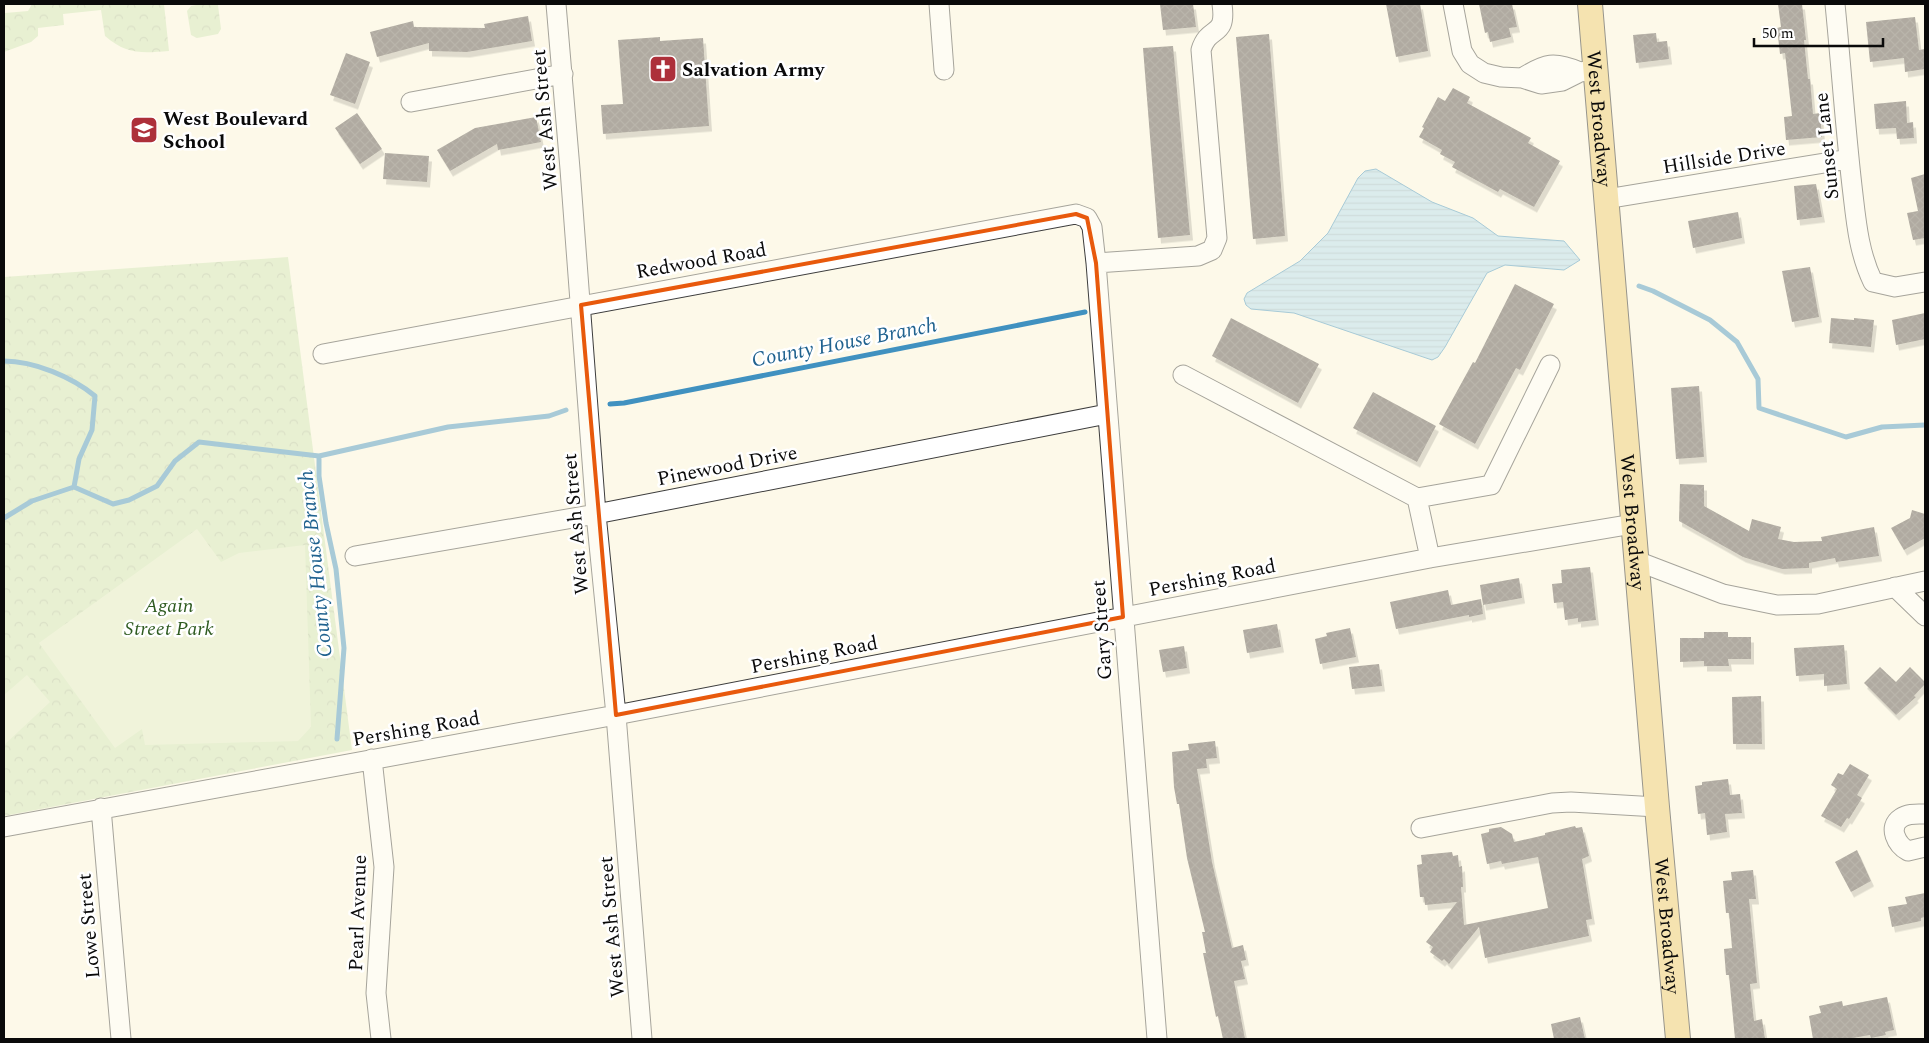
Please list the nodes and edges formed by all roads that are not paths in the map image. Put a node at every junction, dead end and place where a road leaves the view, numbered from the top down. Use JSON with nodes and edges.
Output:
{"nodes":[{"id":1,"x":556,"y":4,"type":"edge"},
{"id":2,"x":939,"y":4,"type":"edge"},
{"id":3,"x":1222,"y":4,"type":"edge"},
{"id":4,"x":1453,"y":4,"type":"edge"},
{"id":5,"x":1590,"y":4,"type":"edge"},
{"id":6,"x":1835,"y":4,"type":"edge"},
{"id":7,"x":944,"y":70,"type":"dead end"},
{"id":8,"x":1588,"y":71,"type":"junction"},
{"id":9,"x":563,"y":74,"type":"junction"},
{"id":10,"x":411,"y":102,"type":"dead end"},
{"id":11,"x":1849,"y":158,"type":"junction"},
{"id":12,"x":1606,"y":199,"type":"junction"},
{"id":13,"x":1087,"y":218,"type":"joint"},
{"id":14,"x":1096,"y":263,"type":"junction"},
{"id":15,"x":1925,"y":282,"type":"edge"},
{"id":16,"x":581,"y":305,"type":"junction"},
{"id":17,"x":323,"y":354,"type":"dead end"},
{"id":18,"x":1550,"y":365,"type":"dead end"},
{"id":19,"x":1183,"y":375,"type":"dead end"},
{"id":20,"x":1107,"y":414,"type":"junction"},
{"id":21,"x":1417,"y":498,"type":"junction"},
{"id":22,"x":596,"y":514,"type":"junction"},
{"id":23,"x":1633,"y":524,"type":"junction"},
{"id":24,"x":355,"y":556,"type":"dead end"},
{"id":25,"x":1430,"y":558,"type":"junction"},
{"id":26,"x":1636,"y":561,"type":"junction"},
{"id":27,"x":1925,"y":581,"type":"edge"},
{"id":28,"x":1895,"y":588,"type":"junction"},
{"id":29,"x":1925,"y":616,"type":"edge"},
{"id":30,"x":1123,"y":617,"type":"junction"},
{"id":31,"x":616,"y":715,"type":"junction"},
{"id":32,"x":372,"y":759,"type":"junction"},
{"id":33,"x":1657,"y":807,"type":"junction"},
{"id":34,"x":101,"y":808,"type":"junction"},
{"id":35,"x":1925,"y":814,"type":"edge"},
{"id":36,"x":4,"y":827,"type":"edge"},
{"id":37,"x":1421,"y":828,"type":"dead end"},
{"id":38,"x":1925,"y":848,"type":"edge"},
{"id":39,"x":121,"y":1039,"type":"edge"},
{"id":40,"x":380,"y":1039,"type":"edge"},
{"id":41,"x":642,"y":1039,"type":"edge"},
{"id":42,"x":1157,"y":1039,"type":"edge"},
{"id":43,"x":1678,"y":1039,"type":"edge"}],
"edges":[{"from":1,"to":9,"type":"street","name":"West Ash Street"},
{"from":2,"to":7,"type":"street"},
{"from":3,"to":14,"type":"street"},
{"from":4,"to":8,"type":"street"},
{"from":5,"to":8,"type":"main road","name":"West Broadway"},
{"from":6,"to":11,"type":"street","name":"Sunset Lane"},
{"from":8,"to":12,"type":"main road","name":"West Broadway"},
{"from":9,"to":10,"type":"street"},
{"from":9,"to":16,"type":"street","name":"West Ash Street"},
{"from":11,"to":12,"type":"street","name":"Hillside Drive"},
{"from":11,"to":15,"type":"street","name":"Sunset Lane"},
{"from":12,"to":23,"type":"main road","name":"West Broadway"},
{"from":13,"to":14,"type":"street","name":"Gary Street"},
{"from":13,"to":16,"type":"street","name":"Redwood Road"},
{"from":14,"to":20,"type":"street","name":"Gary Street"},
{"from":16,"to":17,"type":"street","name":"Redwood Road"},
{"from":16,"to":22,"type":"street","name":"West Ash Street"},
{"from":18,"to":21,"type":"street"},
{"from":19,"to":21,"type":"street"},
{"from":20,"to":22,"type":"street","name":"Pinewood Drive"},
{"from":20,"to":30,"type":"street","name":"Gary Street"},
{"from":21,"to":25,"type":"street"},
{"from":22,"to":24,"type":"street","name":"Pinewood Drive"},
{"from":22,"to":31,"type":"street","name":"West Ash Street"},
{"from":23,"to":25,"type":"street","name":"Pershing Road"},
{"from":23,"to":26,"type":"main road","name":"West Broadway"},
{"from":25,"to":30,"type":"street","name":"Pershing Road"},
{"from":26,"to":28,"type":"street"},
{"from":26,"to":33,"type":"main road","name":"West Broadway"},
{"from":27,"to":28,"type":"street"},
{"from":28,"to":29,"type":"street"},
{"from":30,"to":31,"type":"street","name":"Pershing Road"},
{"from":30,"to":42,"type":"street","name":"Gary Street"},
{"from":31,"to":32,"type":"street","name":"Pershing Road"},
{"from":31,"to":41,"type":"street","name":"West Ash Street"},
{"from":32,"to":34,"type":"street","name":"Pershing Road"},
{"from":32,"to":40,"type":"street","name":"Pearl Avenue"},
{"from":33,"to":37,"type":"street"},
{"from":33,"to":43,"type":"main road","name":"West Broadway"},
{"from":34,"to":36,"type":"street","name":"Pershing Road"},
{"from":34,"to":39,"type":"street","name":"Lowe Street"},
{"from":35,"to":38,"type":"street"}]}
